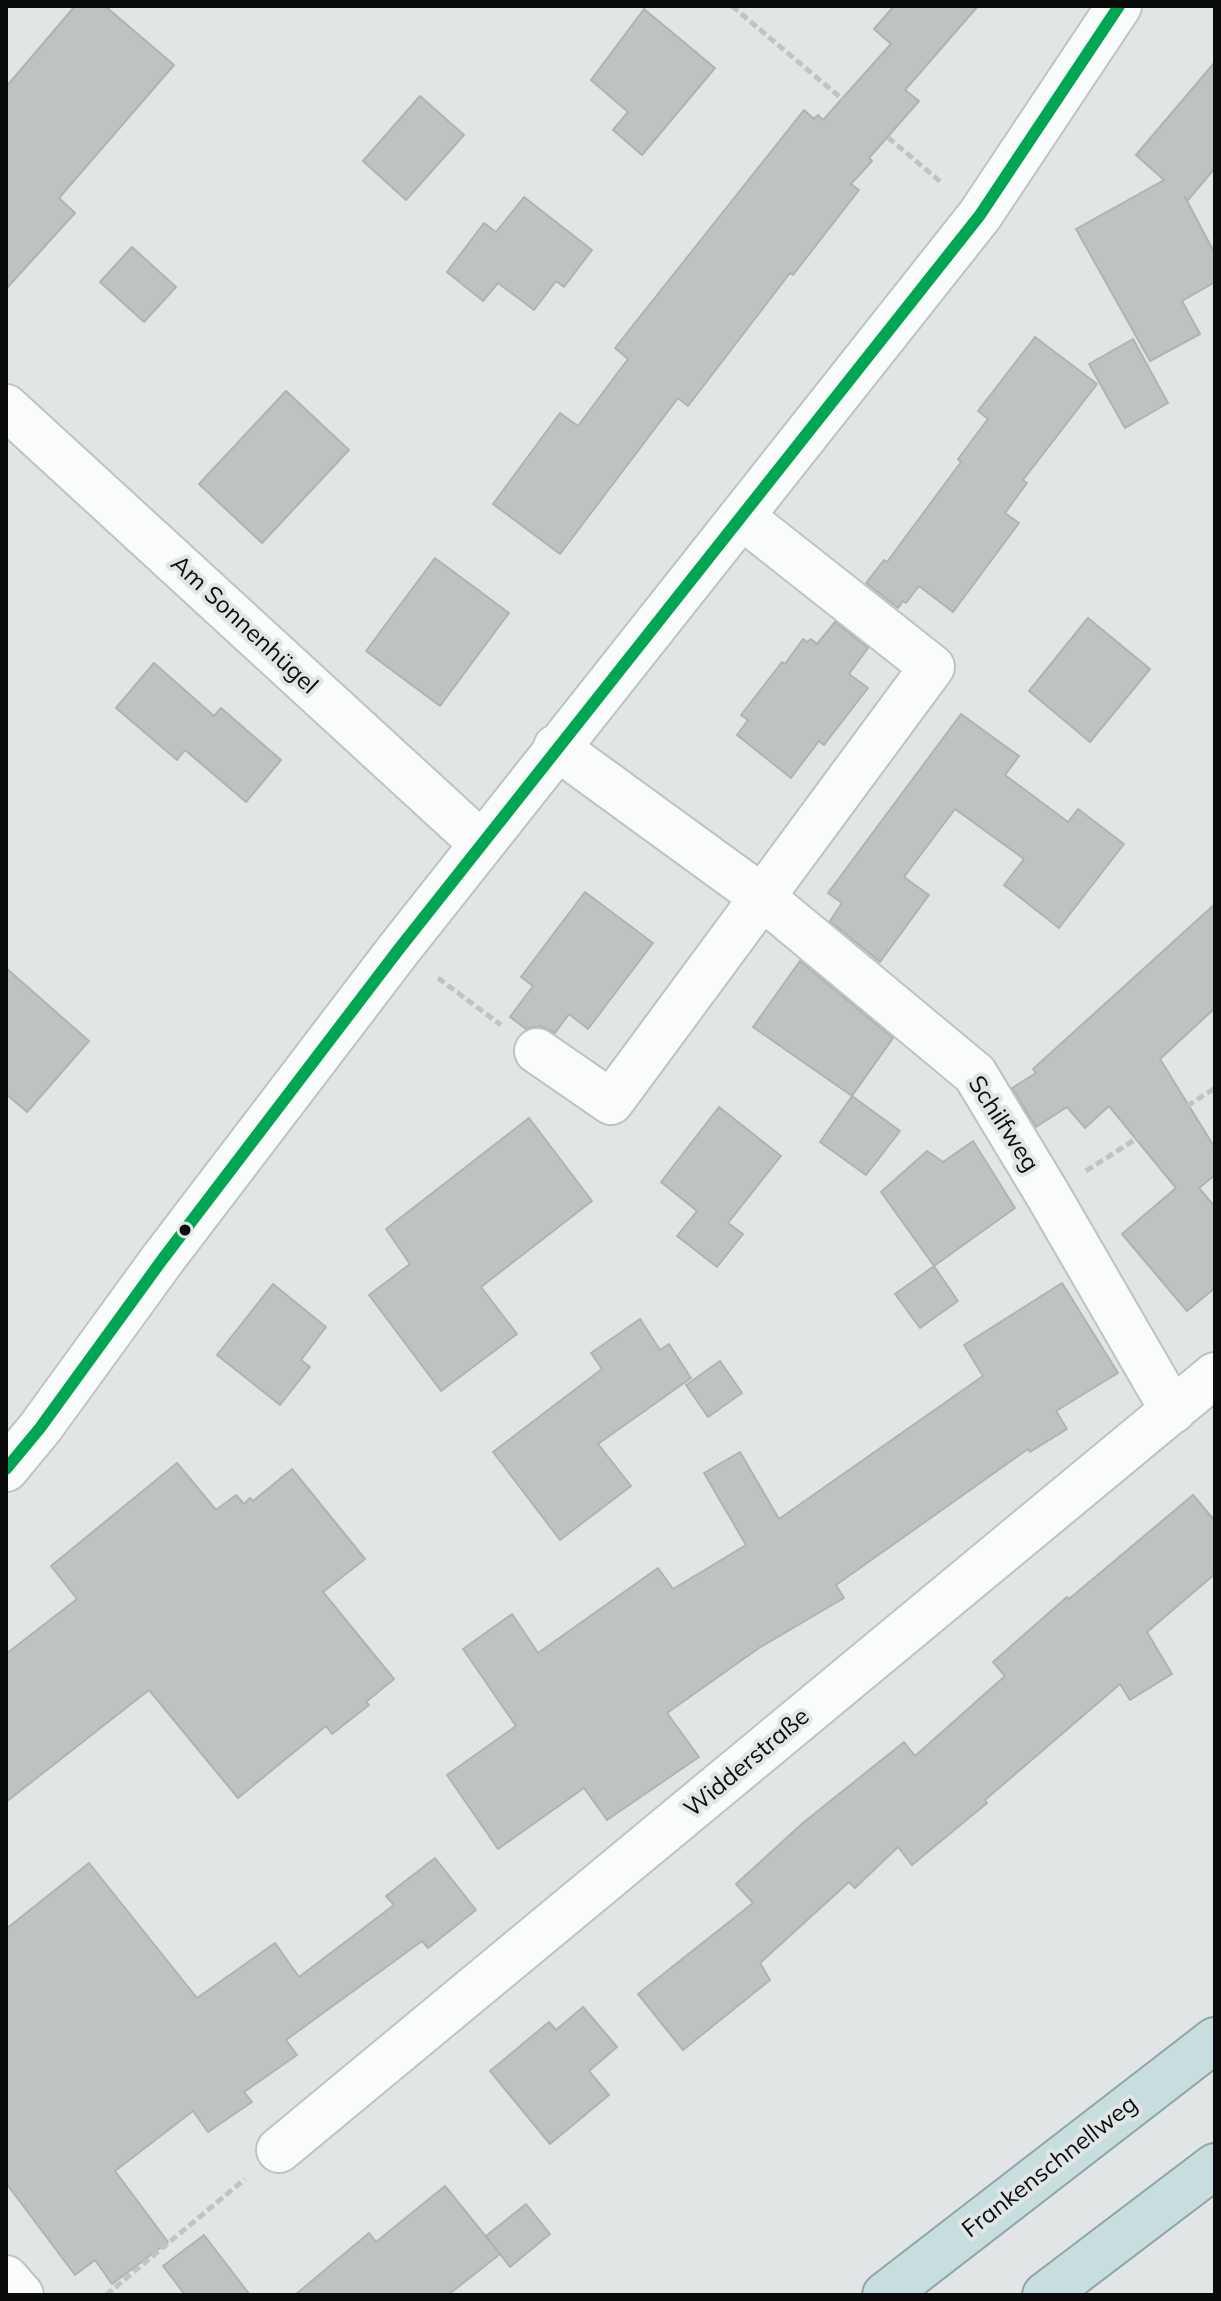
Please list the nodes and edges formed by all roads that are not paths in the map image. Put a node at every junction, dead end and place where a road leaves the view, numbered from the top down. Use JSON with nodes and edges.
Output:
{"nodes":[{"id":1,"x":1119,"y":6,"type":"edge"},
{"id":2,"x":6,"y":407,"type":"edge"},
{"id":3,"x":742,"y":517,"type":"junction"},
{"id":4,"x":556,"y":747,"type":"junction"},
{"id":5,"x":481,"y":843,"type":"junction"},
{"id":6,"x":762,"y":897,"type":"junction"},
{"id":7,"x":537,"y":1051,"type":"road end"},
{"id":8,"x":1215,"y":1375,"type":"edge"},
{"id":9,"x":1173,"y":1411,"type":"junction"},
{"id":10,"x":6,"y":1469,"type":"edge"},
{"id":11,"x":1215,"y":2040,"type":"edge"},
{"id":12,"x":279,"y":2150,"type":"road end"},
{"id":13,"x":1215,"y":2166,"type":"edge"},
{"id":14,"x":6,"y":2278,"type":"edge"},
{"id":15,"x":21,"y":2295,"type":"edge"},
{"id":16,"x":885,"y":2295,"type":"edge"},
{"id":17,"x":1045,"y":2295,"type":"edge"}],
"edges":[{"from":1,"to":3,"type":"street"},
{"from":2,"to":5,"type":"street","name":"Am Sonnenhügel"},
{"from":3,"to":4,"type":"street"},
{"from":3,"to":6,"type":"street"},
{"from":4,"to":5,"type":"street"},
{"from":4,"to":6,"type":"street","name":"Schilfweg"},
{"from":5,"to":10,"type":"street"},
{"from":6,"to":7,"type":"street"},
{"from":6,"to":9,"type":"street","name":"Schilfweg"},
{"from":8,"to":9,"type":"street","name":"Widderstraße"},
{"from":9,"to":12,"type":"street","name":"Widderstraße"},
{"from":11,"to":16,"type":"highway","name":"Frankenschnellweg"},
{"from":13,"to":17,"type":"highway"},
{"from":14,"to":15,"type":"street"}]}
